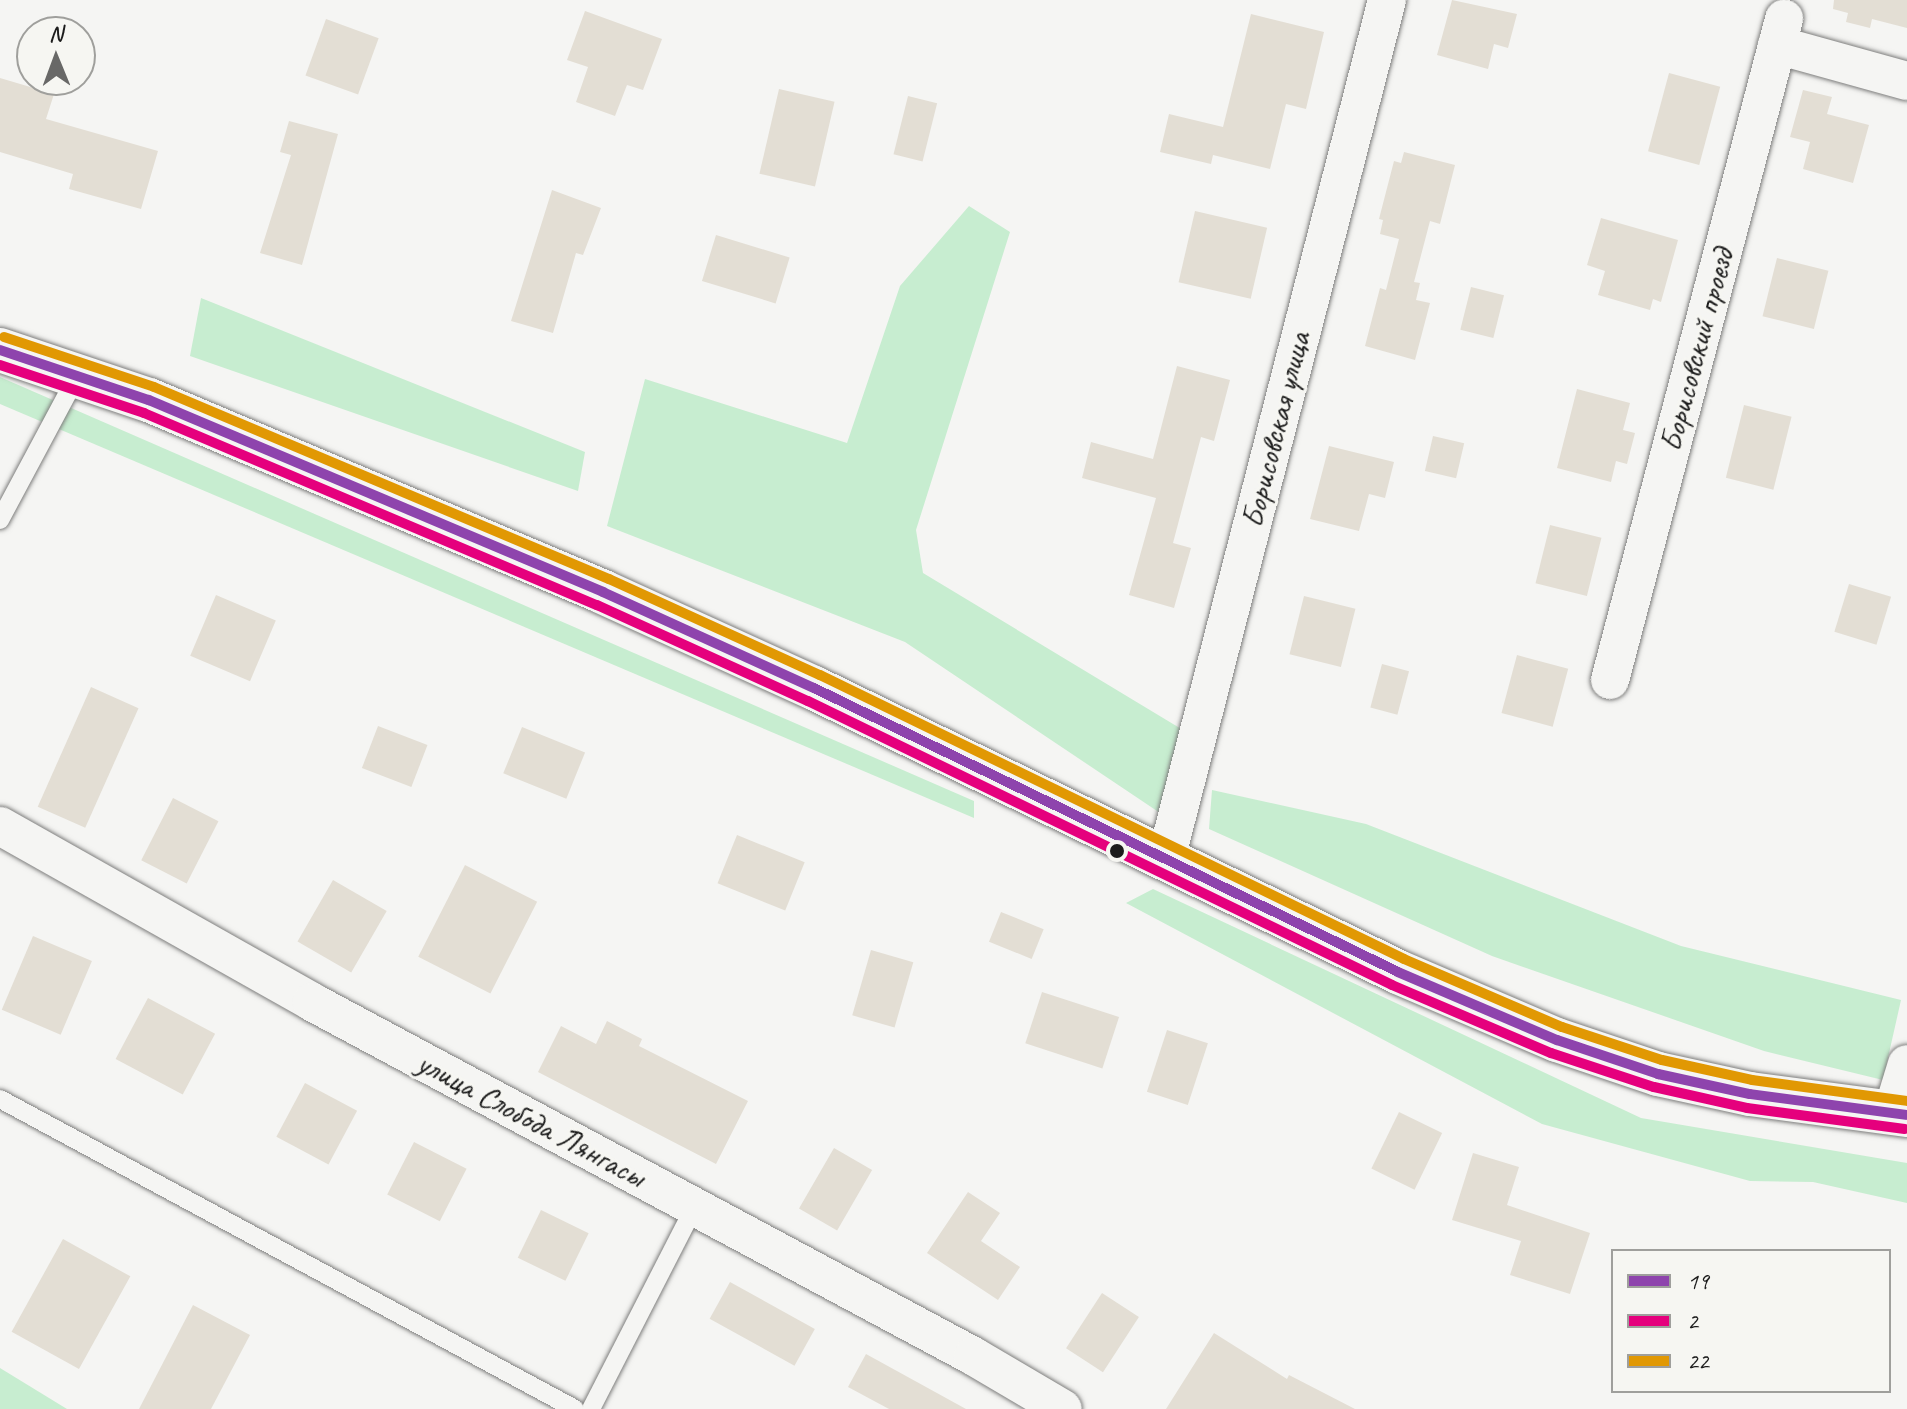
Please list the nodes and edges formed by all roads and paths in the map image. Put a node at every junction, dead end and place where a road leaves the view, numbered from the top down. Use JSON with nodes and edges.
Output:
{"nodes":[{"id":1,"x":1387,"y":0,"type":"edge"},
{"id":2,"x":1907,"y":81,"type":"edge"},
{"id":3,"x":0,"y":350,"type":"edge"},
{"id":4,"x":77,"y":376,"type":"junction"},
{"id":5,"x":0,"y":520,"type":"edge"},
{"id":6,"x":1610,"y":680,"type":"dead end"},
{"id":7,"x":0,"y":826,"type":"edge"},
{"id":8,"x":1166,"y":859,"type":"junction"},
{"id":9,"x":1907,"y":1064,"type":"edge"},
{"id":10,"x":0,"y":1099,"type":"edge"},
{"id":11,"x":1900,"y":1114,"type":"edge"},
{"id":12,"x":694,"y":1208,"type":"junction"},
{"id":13,"x":575,"y":1409,"type":"edge"},
{"id":14,"x":591,"y":1409,"type":"edge"},
{"id":15,"x":1063,"y":1409,"type":"edge"}],
"edges":[{"from":1,"to":8,"type":"street","name":"Борисовская улица"},
{"from":2,"to":6,"type":"street","name":"Борисовский проезд"},
{"from":3,"to":4,"type":"street"},
{"from":4,"to":5,"type":"lane"},
{"from":4,"to":8,"type":"street"},
{"from":7,"to":12,"type":"street","name":"улица Слобода Лянгасы"},
{"from":8,"to":11,"type":"street"},
{"from":9,"to":11,"type":"street"},
{"from":10,"to":13,"type":"lane"},
{"from":12,"to":14,"type":"lane"},
{"from":12,"to":15,"type":"street","name":"улица Слобода Лянгасы"}]}
